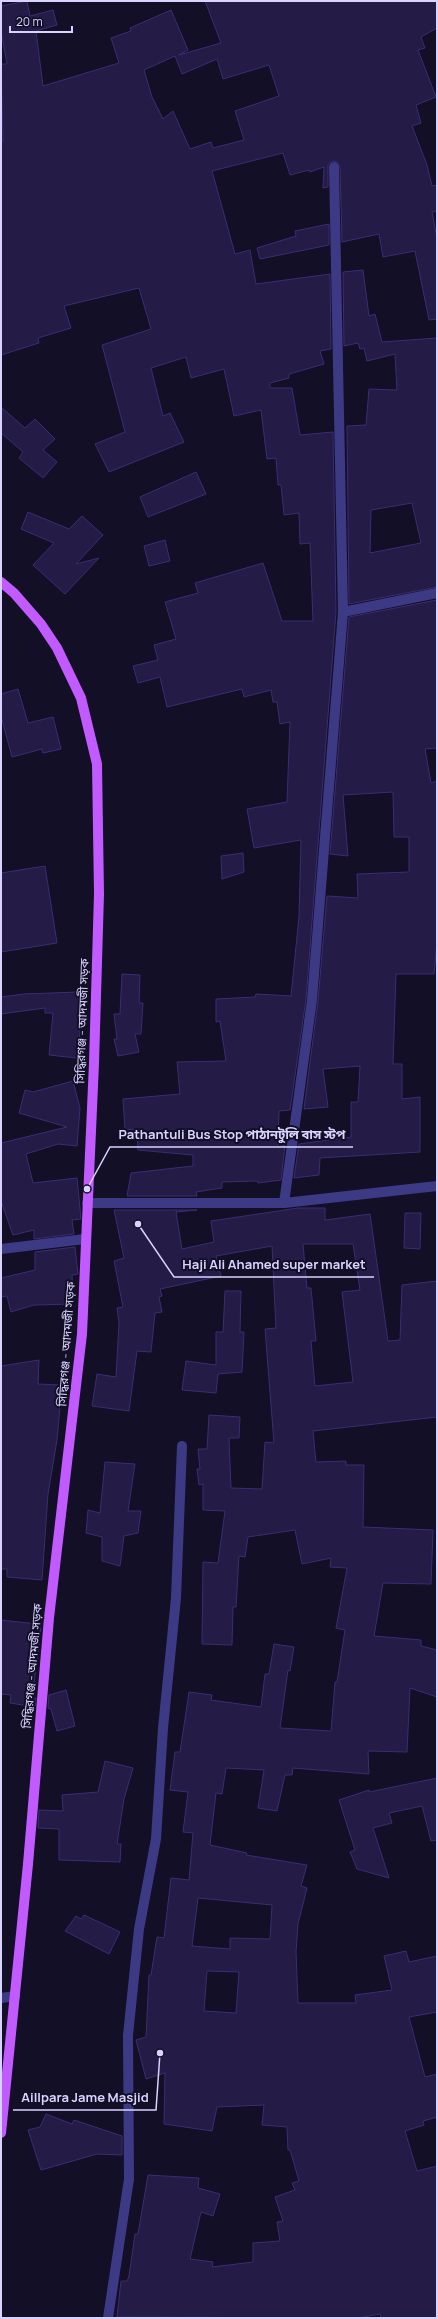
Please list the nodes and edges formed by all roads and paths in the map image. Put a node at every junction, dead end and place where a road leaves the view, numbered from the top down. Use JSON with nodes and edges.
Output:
{"nodes":[{"id":1,"x":334,"y":167,"type":"dead end"},
{"id":2,"x":1,"y":582,"type":"edge"},
{"id":3,"x":437,"y":593,"type":"edge"},
{"id":4,"x":344,"y":612,"type":"junction"},
{"id":5,"x":437,"y":1186,"type":"edge"},
{"id":6,"x":87,"y":1203,"type":"junction"},
{"id":7,"x":284,"y":1203,"type":"junction"},
{"id":8,"x":85,"y":1239,"type":"junction"},
{"id":9,"x":1,"y":1249,"type":"edge"},
{"id":10,"x":182,"y":1446,"type":"dead end"},
{"id":11,"x":15,"y":1996,"type":"junction"},
{"id":12,"x":1,"y":1998,"type":"edge"},
{"id":13,"x":1,"y":2133,"type":"edge"},
{"id":14,"x":108,"y":2318,"type":"edge"}],
"edges":[{"from":1,"to":4,"type":"street"},
{"from":2,"to":6,"type":"main road","name":"সিদ্ধিরগঞ্জ - আদমজী সড়ক"},
{"from":3,"to":4,"type":"street"},
{"from":4,"to":7,"type":"street"},
{"from":5,"to":7,"type":"street"},
{"from":6,"to":7,"type":"street"},
{"from":6,"to":8,"type":"main road","name":"সিদ্ধিরগঞ্জ - আদমজী সড়ক"},
{"from":8,"to":9,"type":"street"},
{"from":8,"to":11,"type":"main road","name":"সিদ্ধিরগঞ্জ - আদমজী সড়ক"},
{"from":10,"to":14,"type":"street"},
{"from":11,"to":12,"type":"street"},
{"from":11,"to":13,"type":"main road","name":"সিদ্ধিরগঞ্জ - আদমজী সড়ক"}]}
